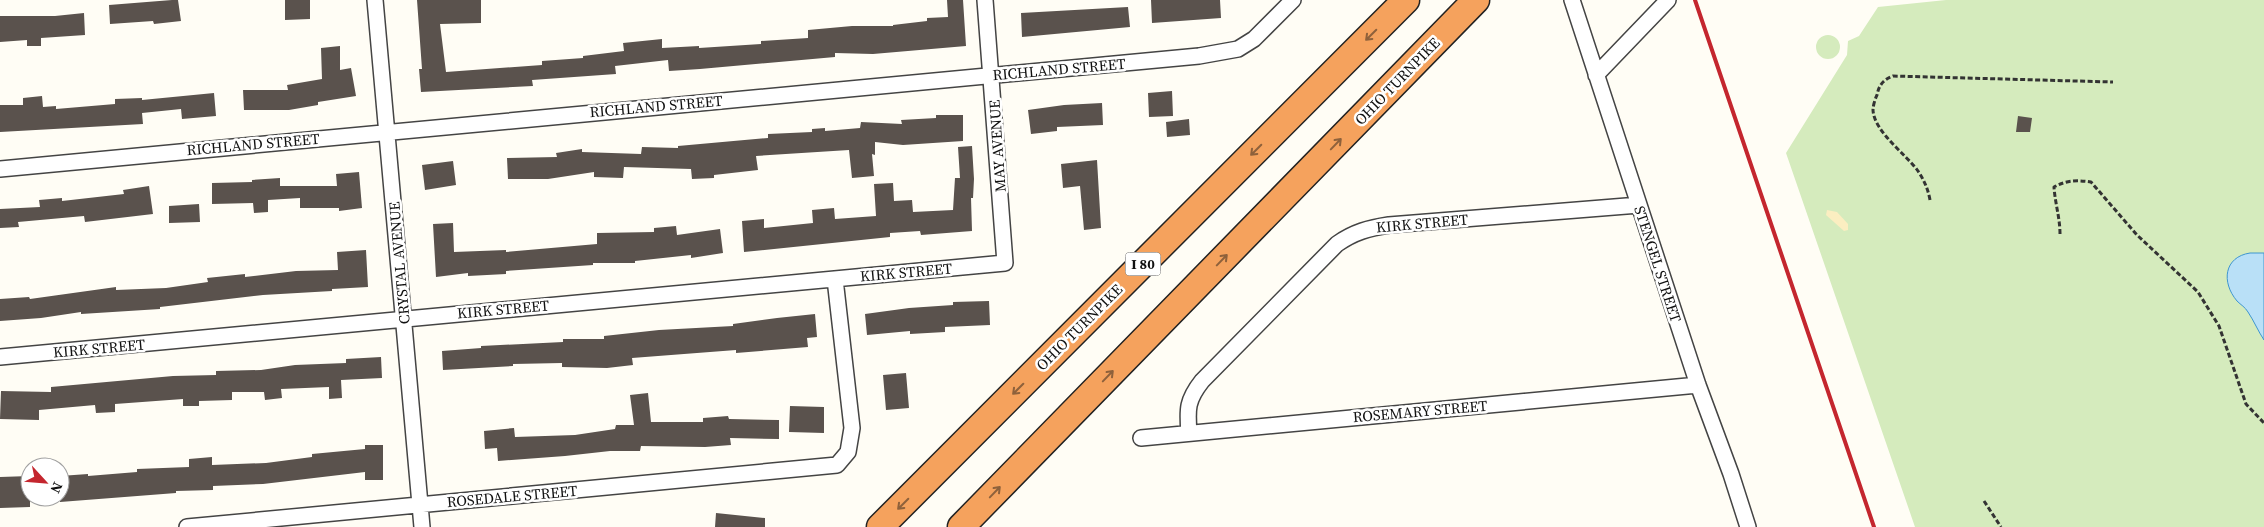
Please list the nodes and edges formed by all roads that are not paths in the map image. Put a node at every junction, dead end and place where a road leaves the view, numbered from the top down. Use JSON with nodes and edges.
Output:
{"nodes":[{"id":1,"x":375,"y":0,"type":"edge"},
{"id":2,"x":985,"y":0,"type":"edge"},
{"id":3,"x":1293,"y":0,"type":"edge"},
{"id":4,"x":1406,"y":0,"type":"edge"},
{"id":5,"x":1476,"y":0,"type":"edge"},
{"id":6,"x":1572,"y":0,"type":"edge"},
{"id":7,"x":1668,"y":0,"type":"edge"},
{"id":8,"x":992,"y":74,"type":"junction"},
{"id":9,"x":1596,"y":75,"type":"junction"},
{"id":10,"x":387,"y":131,"type":"junction"},
{"id":11,"x":0,"y":168,"type":"edge"},
{"id":12,"x":1639,"y":205,"type":"junction"},
{"id":13,"x":1006,"y":263,"type":"joint"},
{"id":14,"x":835,"y":279,"type":"junction"},
{"id":15,"x":404,"y":318,"type":"junction"},
{"id":16,"x":0,"y":357,"type":"edge"},
{"id":17,"x":1698,"y":385,"type":"junction"},
{"id":18,"x":1189,"y":433,"type":"junction"},
{"id":19,"x":1142,"y":438,"type":"dead end"},
{"id":20,"x":420,"y":505,"type":"junction"},
{"id":21,"x":187,"y":527,"type":"edge"},
{"id":22,"x":422,"y":527,"type":"edge"},
{"id":23,"x":880,"y":527,"type":"edge"},
{"id":24,"x":961,"y":527,"type":"edge"},
{"id":25,"x":1748,"y":527,"type":"edge"}],
"edges":[{"from":1,"to":10,"type":"street","name":"CRYSTAL AVENUE"},
{"from":2,"to":8,"type":"street","name":"MAY AVENUE"},
{"from":3,"to":8,"type":"street","name":"RICHLAND STREET"},
{"from":4,"to":23,"type":"highway","name":"OHIO TURNPIKE","number":"I 80","one_way":true},
{"from":24,"to":5,"type":"highway","name":"OHIO TURNPIKE","one_way":true},
{"from":6,"to":9,"type":"street","name":"STENGEL STREET"},
{"from":7,"to":9,"type":"street"},
{"from":8,"to":10,"type":"street","name":"RICHLAND STREET"},
{"from":8,"to":13,"type":"street","name":"MAY AVENUE"},
{"from":9,"to":12,"type":"street","name":"STENGEL STREET"},
{"from":10,"to":11,"type":"street","name":"RICHLAND STREET"},
{"from":10,"to":15,"type":"street","name":"CRYSTAL AVENUE"},
{"from":12,"to":17,"type":"street","name":"STENGEL STREET"},
{"from":12,"to":18,"type":"street","name":"KIRK STREET"},
{"from":13,"to":14,"type":"street","name":"KIRK STREET"},
{"from":14,"to":15,"type":"street","name":"KIRK STREET"},
{"from":14,"to":20,"type":"street","name":"ROSEDALE STREET"},
{"from":15,"to":16,"type":"street","name":"KIRK STREET"},
{"from":15,"to":20,"type":"street","name":"CRYSTAL AVENUE"},
{"from":17,"to":18,"type":"street","name":"ROSEMARY STREET"},
{"from":17,"to":25,"type":"street","name":"STENGEL STREET"},
{"from":18,"to":19,"type":"street","name":"ROSEMARY STREET"},
{"from":20,"to":21,"type":"street","name":"ROSEDALE STREET"},
{"from":20,"to":22,"type":"street","name":"CRYSTAL AVENUE"}]}
